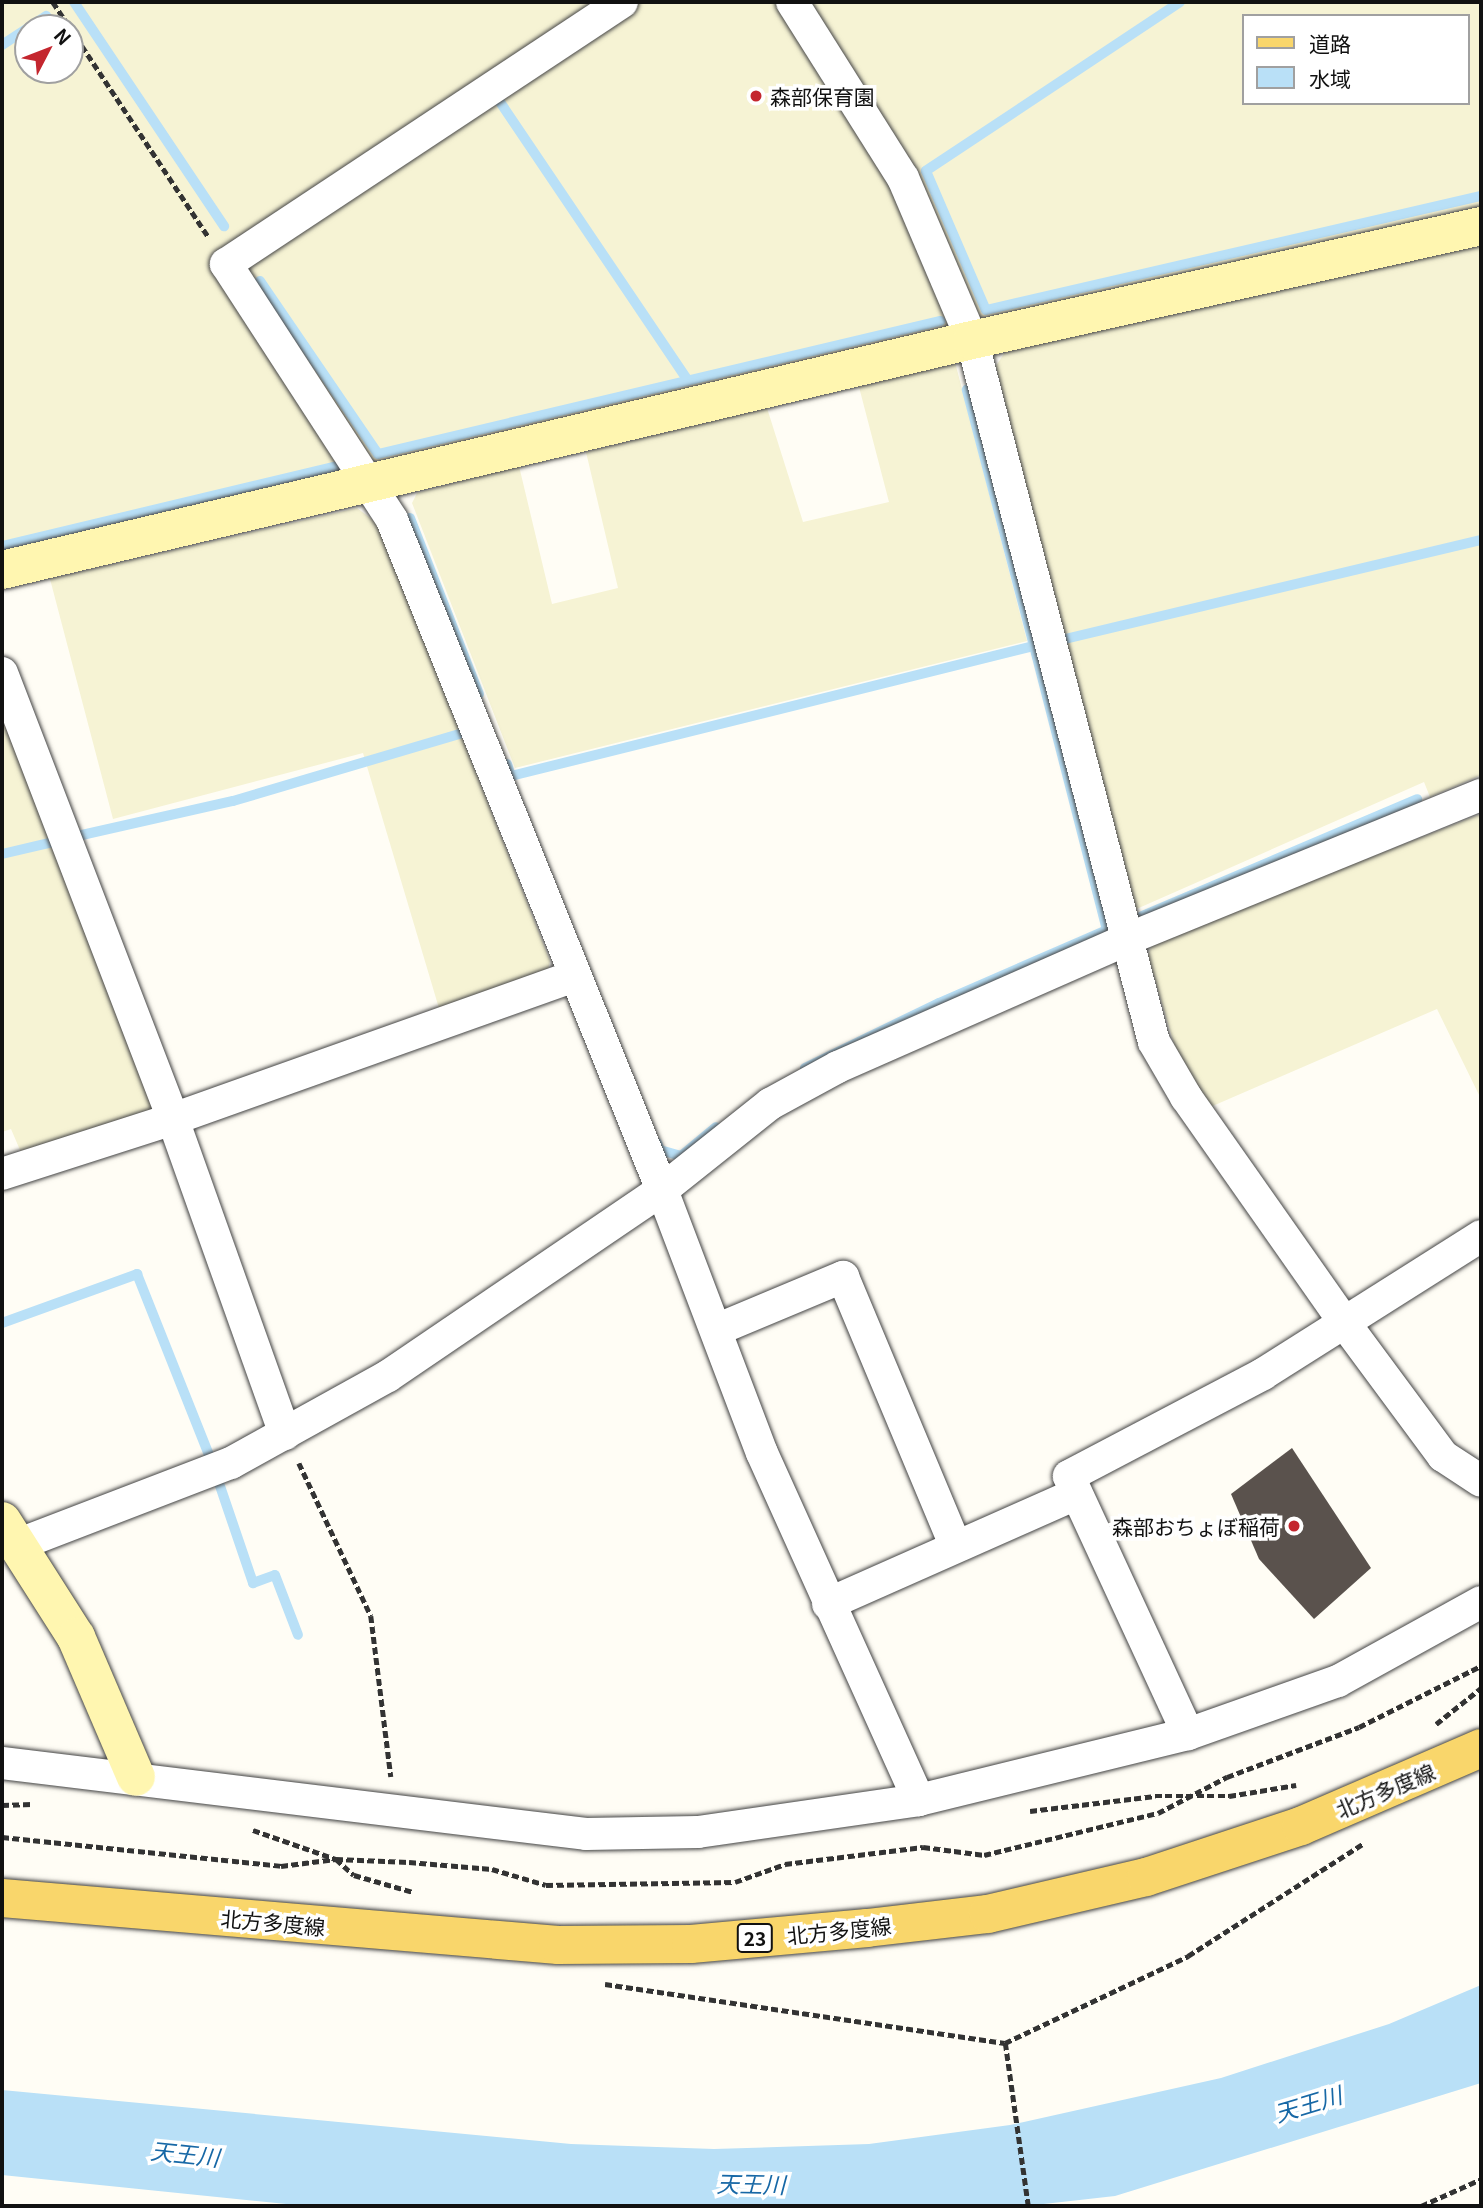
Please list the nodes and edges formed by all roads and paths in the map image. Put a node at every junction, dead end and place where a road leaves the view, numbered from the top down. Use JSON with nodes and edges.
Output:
{"nodes":[{"id":1,"x":53,"y":2,"type":"edge"},
{"id":2,"x":622,"y":2,"type":"edge"},
{"id":3,"x":792,"y":2,"type":"edge"},
{"id":4,"x":1481,"y":226,"type":"edge"},
{"id":5,"x":226,"y":264,"type":"junction"},
{"id":6,"x":972,"y":340,"type":"junction"},
{"id":7,"x":371,"y":484,"type":"junction"},
{"id":8,"x":2,"y":570,"type":"edge"},
{"id":9,"x":2,"y":673,"type":"edge"},
{"id":10,"x":1481,"y":795,"type":"edge"},
{"id":11,"x":1130,"y":939,"type":"junction"},
{"id":12,"x":574,"y":976,"type":"junction"},
{"id":13,"x":173,"y":1119,"type":"junction"},
{"id":14,"x":2,"y":1174,"type":"edge"},
{"id":15,"x":662,"y":1190,"type":"junction"},
{"id":16,"x":1481,"y":1236,"type":"edge"},
{"id":17,"x":1346,"y":1325,"type":"junction"},
{"id":18,"x":716,"y":1329,"type":"junction"},
{"id":19,"x":285,"y":1434,"type":"junction"},
{"id":20,"x":1481,"y":1481,"type":"edge"},
{"id":21,"x":1076,"y":1494,"type":"junction"},
{"id":22,"x":10,"y":1533,"type":"edge"},
{"id":23,"x":955,"y":1545,"type":"junction"},
{"id":24,"x":1481,"y":1602,"type":"edge"},
{"id":25,"x":828,"y":1604,"type":"junction"},
{"id":26,"x":1188,"y":1734,"type":"junction"},
{"id":27,"x":1481,"y":1748,"type":"edge"},
{"id":28,"x":2,"y":1763,"type":"edge"},
{"id":29,"x":136,"y":1777,"type":"junction"},
{"id":30,"x":1310,"y":1783,"type":"dead end"},
{"id":31,"x":1383,"y":1790,"type":"junction"},
{"id":32,"x":919,"y":1800,"type":"junction"},
{"id":33,"x":40,"y":1803,"type":"dead end"},
{"id":34,"x":2,"y":1805,"type":"edge"},
{"id":35,"x":1024,"y":1812,"type":"dead end"},
{"id":36,"x":395,"y":1814,"type":"junction"},
{"id":37,"x":244,"y":1827,"type":"dead end"},
{"id":38,"x":419,"y":1894,"type":"dead end"},
{"id":39,"x":2,"y":1898,"type":"edge"},
{"id":40,"x":558,"y":1945,"type":"junction"},
{"id":41,"x":1005,"y":2043,"type":"junction"},
{"id":42,"x":1481,"y":2179,"type":"edge"},
{"id":43,"x":1028,"y":2206,"type":"edge"},
{"id":44,"x":1421,"y":2206,"type":"edge"}],
"edges":[{"from":1,"to":5,"type":"path"},
{"from":2,"to":5,"type":"street"},
{"from":3,"to":6,"type":"street"},
{"from":4,"to":6,"type":"street"},
{"from":5,"to":7,"type":"street"},
{"from":6,"to":7,"type":"street"},
{"from":6,"to":11,"type":"street"},
{"from":7,"to":8,"type":"street"},
{"from":7,"to":12,"type":"street"},
{"from":9,"to":13,"type":"street"},
{"from":10,"to":11,"type":"street"},
{"from":11,"to":15,"type":"street"},
{"from":11,"to":17,"type":"street"},
{"from":12,"to":13,"type":"street"},
{"from":12,"to":15,"type":"street"},
{"from":13,"to":14,"type":"street"},
{"from":13,"to":19,"type":"street"},
{"from":15,"to":18,"type":"street"},
{"from":15,"to":19,"type":"street"},
{"from":16,"to":17,"type":"street"},
{"from":17,"to":20,"type":"street"},
{"from":17,"to":21,"type":"street"},
{"from":18,"to":23,"type":"street"},
{"from":18,"to":25,"type":"street"},
{"from":19,"to":22,"type":"street"},
{"from":19,"to":36,"type":"path"},
{"from":21,"to":23,"type":"street"},
{"from":21,"to":26,"type":"street"},
{"from":22,"to":29,"type":"street"},
{"from":23,"to":25,"type":"street"},
{"from":24,"to":26,"type":"street"},
{"from":25,"to":32,"type":"street"},
{"from":26,"to":32,"type":"street"},
{"from":27,"to":31,"type":"main road","name":"北方多度線","number":"23"},
{"from":28,"to":29,"type":"street"},
{"from":29,"to":36,"type":"street"},
{"from":30,"to":35,"type":"path"},
{"from":31,"to":40,"type":"main road","name":"北方多度線","number":"23"},
{"from":31,"to":41,"type":"path"},
{"from":32,"to":36,"type":"street"},
{"from":33,"to":34,"type":"path"},
{"from":37,"to":38,"type":"path"},
{"from":39,"to":40,"type":"main road","name":"北方多度線","number":"23"},
{"from":40,"to":41,"type":"path"},
{"from":41,"to":43,"type":"path"},
{"from":42,"to":44,"type":"path"}]}
